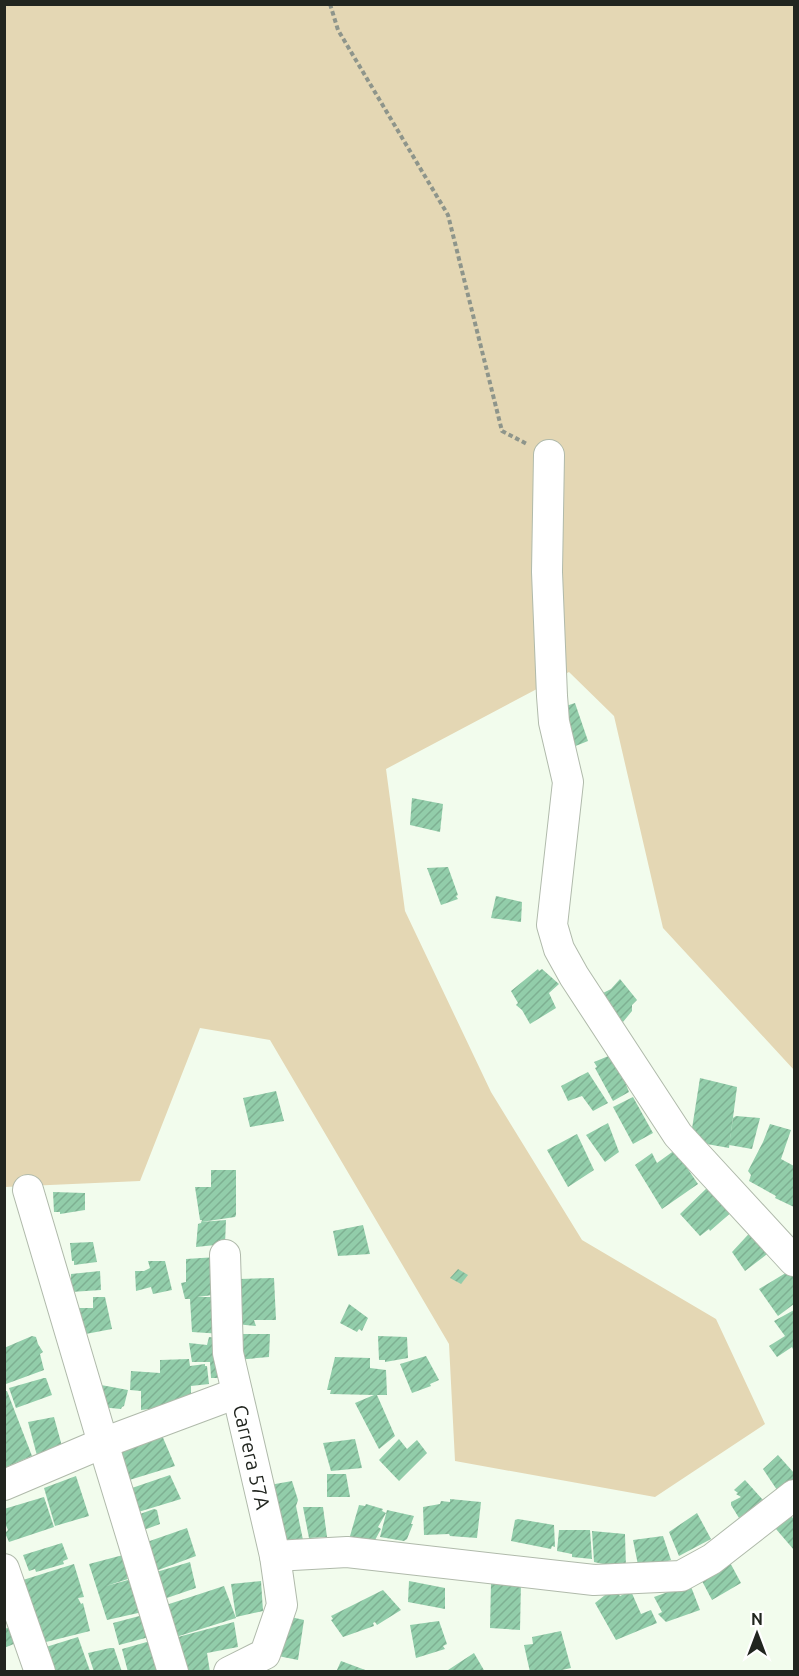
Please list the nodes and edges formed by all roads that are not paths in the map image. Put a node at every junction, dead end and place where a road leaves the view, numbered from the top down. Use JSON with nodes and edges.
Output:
{"nodes":[{"id":1,"x":549,"y":455,"type":"road end"},
{"id":2,"x":28,"y":1190,"type":"dead end"},
{"id":3,"x":225,"y":1255,"type":"dead end"},
{"id":4,"x":795,"y":1261,"type":"edge"},
{"id":5,"x":237,"y":1394,"type":"junction"},
{"id":6,"x":103,"y":1443,"type":"junction"},
{"id":7,"x":4,"y":1485,"type":"edge"},
{"id":8,"x":795,"y":1495,"type":"edge"},
{"id":9,"x":275,"y":1556,"type":"junction"},
{"id":10,"x":4,"y":1569,"type":"edge"},
{"id":11,"x":40,"y":1671,"type":"edge"},
{"id":12,"x":173,"y":1671,"type":"edge"},
{"id":13,"x":229,"y":1671,"type":"edge"}],
"edges":[{"from":1,"to":4,"type":"street"},
{"from":2,"to":6,"type":"street"},
{"from":3,"to":5,"type":"street"},
{"from":5,"to":6,"type":"street","name":"Carrera 57A"},
{"from":5,"to":9,"type":"street","name":"Carrera 57A"},
{"from":6,"to":7,"type":"street","name":"Carrera 57A"},
{"from":6,"to":12,"type":"street"},
{"from":8,"to":9,"type":"street"},
{"from":9,"to":13,"type":"street","name":"Carrera 57A"},
{"from":10,"to":11,"type":"street"}]}
